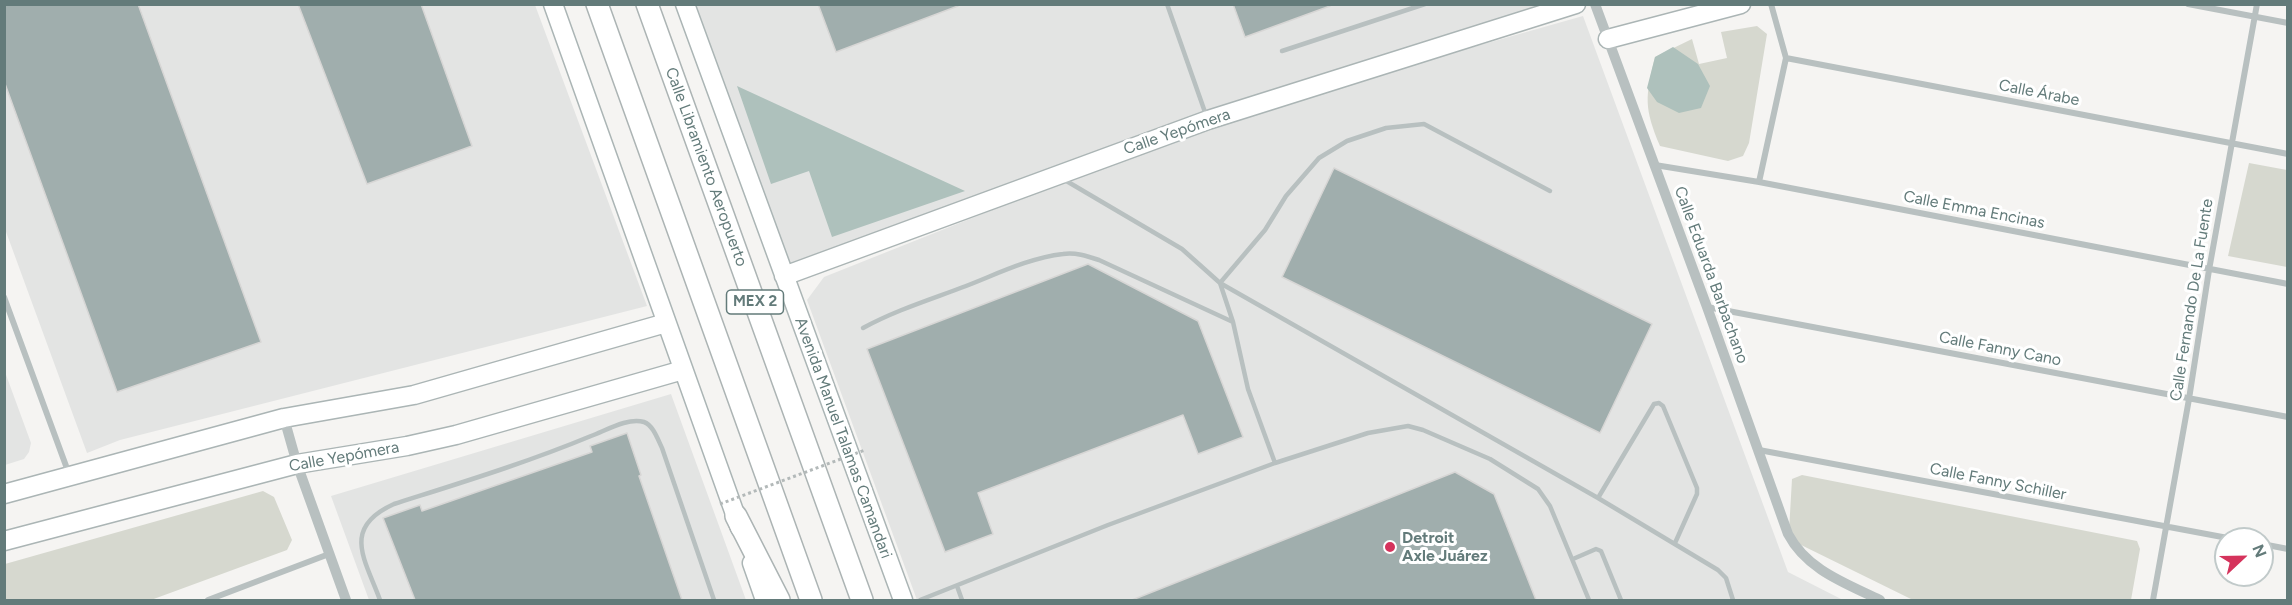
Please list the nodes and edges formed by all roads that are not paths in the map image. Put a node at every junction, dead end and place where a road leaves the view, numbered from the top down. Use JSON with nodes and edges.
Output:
{"nodes":[{"id":1,"x":553,"y":4,"type":"edge"},
{"id":2,"x":597,"y":4,"type":"edge"},
{"id":3,"x":647,"y":4,"type":"edge"},
{"id":4,"x":685,"y":4,"type":"edge"},
{"id":5,"x":1167,"y":4,"type":"edge"},
{"id":6,"x":1425,"y":4,"type":"edge"},
{"id":7,"x":1576,"y":4,"type":"edge"},
{"id":8,"x":1595,"y":4,"type":"edge"},
{"id":9,"x":1741,"y":4,"type":"edge"},
{"id":10,"x":1771,"y":4,"type":"edge"},
{"id":11,"x":2188,"y":4,"type":"edge"},
{"id":12,"x":2258,"y":4,"type":"edge"},
{"id":13,"x":2255,"y":17,"type":"junction"},
{"id":14,"x":2288,"y":23,"type":"edge"},
{"id":15,"x":1608,"y":39,"type":"junction"},
{"id":16,"x":1282,"y":51,"type":"dead end"},
{"id":17,"x":1786,"y":58,"type":"junction"},
{"id":18,"x":1208,"y":120,"type":"junction"},
{"id":19,"x":2232,"y":144,"type":"junction"},
{"id":20,"x":2288,"y":154,"type":"edge"},
{"id":21,"x":1654,"y":165,"type":"junction"},
{"id":22,"x":1056,"y":175,"type":"junction"},
{"id":23,"x":1759,"y":182,"type":"junction"},
{"id":24,"x":1550,"y":191,"type":"dead end"},
{"id":25,"x":2209,"y":270,"type":"junction"},
{"id":26,"x":784,"y":276,"type":"junction"},
{"id":27,"x":1220,"y":283,"type":"junction"},
{"id":28,"x":2288,"y":284,"type":"edge"},
{"id":29,"x":4,"y":297,"type":"edge"},
{"id":30,"x":1707,"y":307,"type":"junction"},
{"id":31,"x":1233,"y":322,"type":"junction"},
{"id":32,"x":666,"y":323,"type":"junction"},
{"id":33,"x":863,"y":328,"type":"dead end"},
{"id":34,"x":683,"y":370,"type":"junction"},
{"id":35,"x":2189,"y":399,"type":"junction"},
{"id":36,"x":2288,"y":417,"type":"edge"},
{"id":37,"x":284,"y":418,"type":"junction"},
{"id":38,"x":1759,"y":450,"type":"junction"},
{"id":39,"x":1275,"y":463,"type":"junction"},
{"id":40,"x":297,"y":464,"type":"junction"},
{"id":41,"x":69,"y":475,"type":"junction"},
{"id":42,"x":4,"y":494,"type":"edge"},
{"id":43,"x":1598,"y":498,"type":"junction"},
{"id":44,"x":728,"y":510,"type":"junction"},
{"id":45,"x":2166,"y":527,"type":"junction"},
{"id":46,"x":2214,"y":536,"type":"edge"},
{"id":47,"x":4,"y":541,"type":"edge"},
{"id":48,"x":1675,"y":543,"type":"junction"},
{"id":49,"x":329,"y":554,"type":"junction"},
{"id":50,"x":1572,"y":559,"type":"junction"},
{"id":51,"x":957,"y":586,"type":"junction"},
{"id":52,"x":208,"y":600,"type":"edge"},
{"id":53,"x":346,"y":600,"type":"edge"},
{"id":54,"x":380,"y":600,"type":"edge"},
{"id":55,"x":714,"y":600,"type":"edge"},
{"id":56,"x":765,"y":600,"type":"edge"},
{"id":57,"x":779,"y":600,"type":"edge"},
{"id":58,"x":811,"y":600,"type":"edge"},
{"id":59,"x":862,"y":600,"type":"edge"},
{"id":60,"x":903,"y":600,"type":"edge"},
{"id":61,"x":921,"y":600,"type":"edge"},
{"id":62,"x":962,"y":600,"type":"edge"},
{"id":63,"x":1589,"y":600,"type":"edge"},
{"id":64,"x":1621,"y":600,"type":"edge"},
{"id":65,"x":1733,"y":600,"type":"edge"},
{"id":66,"x":1880,"y":600,"type":"edge"},
{"id":67,"x":2153,"y":600,"type":"edge"}],
"edges":[{"from":1,"to":32,"type":"main road"},
{"from":2,"to":58,"type":"highway","number":"MEX 2"},
{"from":3,"to":59,"type":"highway","name":"Calle Libramiento Aeropuerto","number":"MEX 2"},
{"from":4,"to":26,"type":"main road","name":"Avenida Manuel Talamas Camandari"},
{"from":5,"to":18,"type":"lane"},
{"from":6,"to":16,"type":"lane"},
{"from":7,"to":18,"type":"main road","name":"Calle Yepómera"},
{"from":8,"to":15,"type":"street","name":"Calle Eduarda Barbachano"},
{"from":9,"to":15,"type":"main road"},
{"from":10,"to":17,"type":"street"},
{"from":11,"to":13,"type":"street"},
{"from":12,"to":13,"type":"street","name":"Calle Fernando De La Fuente"},
{"from":13,"to":14,"type":"street"},
{"from":13,"to":19,"type":"street","name":"Calle Fernando De La Fuente"},
{"from":15,"to":21,"type":"street","name":"Calle Eduarda Barbachano"},
{"from":17,"to":19,"type":"street","name":"Calle Árabe"},
{"from":17,"to":23,"type":"street"},
{"from":18,"to":22,"type":"main road","name":"Calle Yepómera"},
{"from":19,"to":20,"type":"street","name":"Calle Árabe"},
{"from":19,"to":25,"type":"street","name":"Calle Fernando De La Fuente"},
{"from":21,"to":23,"type":"street","name":"Calle Emma Encinas"},
{"from":21,"to":30,"type":"street","name":"Calle Eduarda Barbachano"},
{"from":22,"to":26,"type":"main road","name":"Calle Yepómera"},
{"from":22,"to":27,"type":"lane"},
{"from":23,"to":25,"type":"street","name":"Calle Emma Encinas"},
{"from":24,"to":27,"type":"lane"},
{"from":25,"to":28,"type":"street","name":"Calle Emma Encinas"},
{"from":25,"to":35,"type":"street","name":"Calle Fernando De La Fuente"},
{"from":26,"to":60,"type":"main road","name":"Avenida Manuel Talamas Camandari"},
{"from":27,"to":31,"type":"lane"},
{"from":27,"to":43,"type":"lane"},
{"from":29,"to":41,"type":"street"},
{"from":30,"to":35,"type":"street","name":"Calle Fanny Cano"},
{"from":30,"to":38,"type":"street","name":"Calle Eduarda Barbachano"},
{"from":31,"to":33,"type":"lane"},
{"from":31,"to":39,"type":"lane"},
{"from":32,"to":34,"type":"main road"},
{"from":32,"to":37,"type":"main road"},
{"from":34,"to":40,"type":"main road","name":"Calle Yepómera"},
{"from":34,"to":44,"type":"main road"},
{"from":35,"to":36,"type":"street","name":"Calle Fanny Cano"},
{"from":35,"to":45,"type":"street","name":"Calle Fernando De La Fuente"},
{"from":37,"to":40,"type":"street"},
{"from":37,"to":41,"type":"main road"},
{"from":38,"to":45,"type":"street","name":"Calle Fanny Schiller"},
{"from":38,"to":66,"type":"street","name":"Calle Eduarda Barbachano"},
{"from":39,"to":50,"type":"lane"},
{"from":39,"to":51,"type":"lane"},
{"from":40,"to":47,"type":"main road","name":"Calle Yepómera"},
{"from":40,"to":49,"type":"street"},
{"from":41,"to":42,"type":"main road"},
{"from":43,"to":48,"type":"lane"},
{"from":43,"to":48,"type":"lane"},
{"from":44,"to":56,"type":"main road"},
{"from":44,"to":57,"type":"highway"},
{"from":45,"to":46,"type":"street","name":"Calle Fanny Schiller"},
{"from":45,"to":67,"type":"street","name":"Calle Fernando De La Fuente"},
{"from":48,"to":65,"type":"lane"},
{"from":49,"to":52,"type":"street"},
{"from":49,"to":53,"type":"street"},
{"from":50,"to":63,"type":"lane"},
{"from":50,"to":64,"type":"lane"},
{"from":51,"to":61,"type":"lane"},
{"from":51,"to":62,"type":"lane"},
{"from":54,"to":55,"type":"lane"}]}
